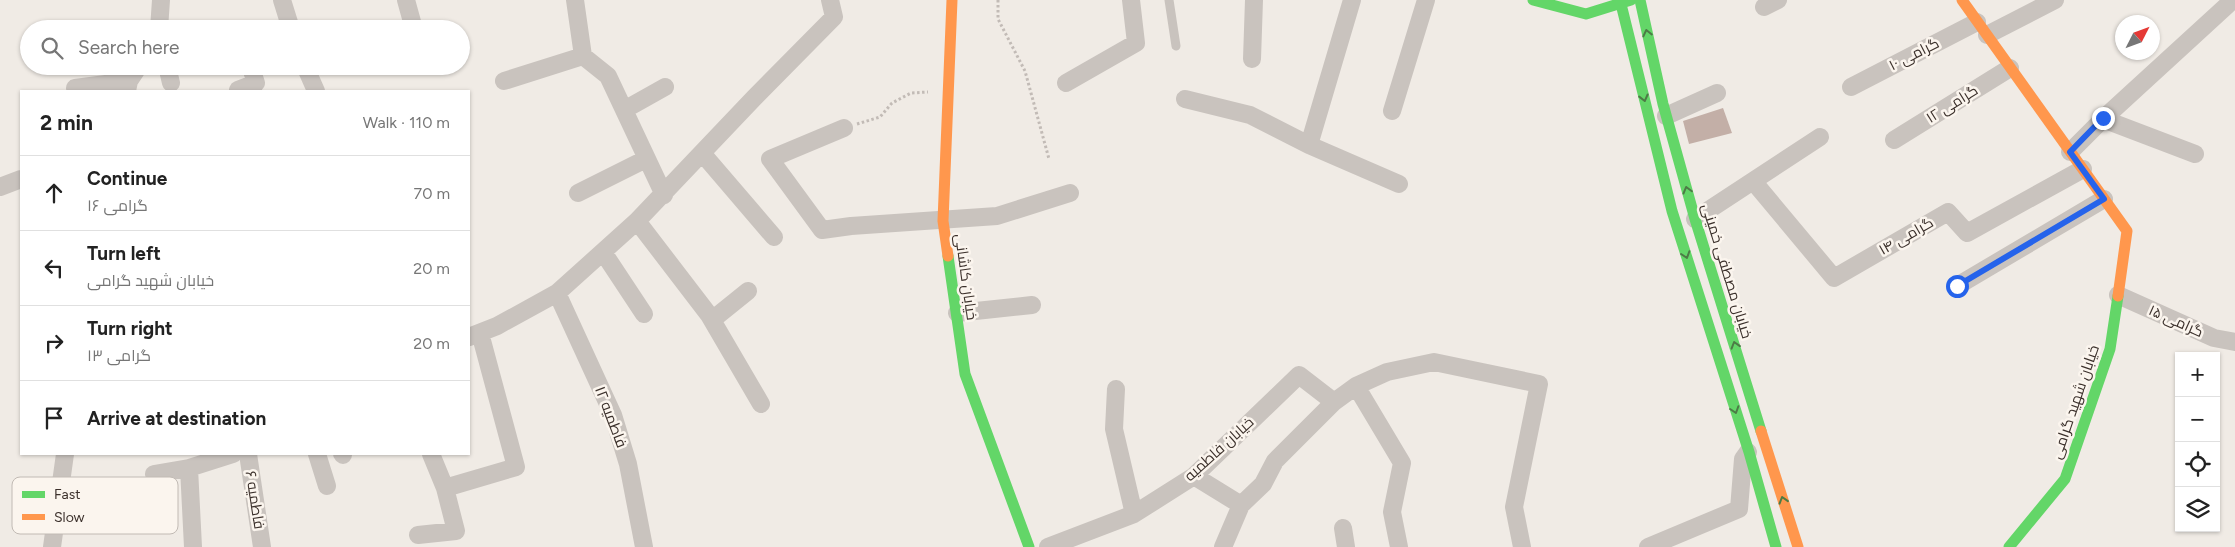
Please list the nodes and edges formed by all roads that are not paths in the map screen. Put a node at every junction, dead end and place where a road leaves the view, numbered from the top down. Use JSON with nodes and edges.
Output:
{"nodes":[{"id":1,"x":161,"y":0,"type":"edge"},
{"id":2,"x":282,"y":0,"type":"edge"},
{"id":3,"x":406,"y":0,"type":"edge"},
{"id":4,"x":575,"y":0,"type":"edge"},
{"id":5,"x":830,"y":0,"type":"edge"},
{"id":6,"x":952,"y":0,"type":"edge"},
{"id":7,"x":1130,"y":0,"type":"edge"},
{"id":8,"x":1169,"y":0,"type":"edge"},
{"id":9,"x":1254,"y":0,"type":"edge"},
{"id":10,"x":1352,"y":0,"type":"edge"},
{"id":11,"x":1426,"y":0,"type":"edge"},
{"id":12,"x":1533,"y":0,"type":"edge"},
{"id":13,"x":1640,"y":0,"type":"edge"},
{"id":14,"x":1962,"y":0,"type":"edge"},
{"id":15,"x":2055,"y":0,"type":"edge"},
{"id":16,"x":2233,"y":0,"type":"edge"},
{"id":17,"x":1624,"y":1,"type":"edge"},
{"id":18,"x":160,"y":20,"type":"edge"},
{"id":19,"x":289,"y":20,"type":"edge"},
{"id":20,"x":412,"y":20,"type":"edge"},
{"id":21,"x":1982,"y":28,"type":"junction"},
{"id":22,"x":1176,"y":46,"type":"dead end"},
{"id":23,"x":583,"y":56,"type":"junction"},
{"id":24,"x":1252,"y":59,"type":"dead end"},
{"id":25,"x":2010,"y":68,"type":"junction"},
{"id":26,"x":134,"y":75,"type":"edge"},
{"id":27,"x":253,"y":75,"type":"edge"},
{"id":28,"x":310,"y":75,"type":"edge"},
{"id":29,"x":504,"y":81,"type":"dead end"},
{"id":30,"x":1066,"y":84,"type":"dead end"},
{"id":31,"x":128,"y":86,"type":"edge"},
{"id":32,"x":665,"y":87,"type":"dead end"},
{"id":33,"x":1851,"y":87,"type":"dead end"},
{"id":34,"x":75,"y":88,"type":"dead end"},
{"id":35,"x":238,"y":90,"type":"edge"},
{"id":36,"x":316,"y":90,"type":"edge"},
{"id":37,"x":1717,"y":93,"type":"dead end"},
{"id":38,"x":1184,"y":99,"type":"dead end"},
{"id":39,"x":624,"y":110,"type":"junction"},
{"id":40,"x":1392,"y":112,"type":"dead end"},
{"id":41,"x":1666,"y":116,"type":"junction"},
{"id":42,"x":2103,"y":118,"type":"junction"},
{"id":43,"x":844,"y":128,"type":"road end"},
{"id":44,"x":1820,"y":137,"type":"dead end"},
{"id":45,"x":1894,"y":140,"type":"dead end"},
{"id":46,"x":1309,"y":145,"type":"junction"},
{"id":47,"x":2070,"y":152,"type":"junction"},
{"id":48,"x":702,"y":154,"type":"junction"},
{"id":49,"x":2195,"y":154,"type":"dead end"},
{"id":50,"x":646,"y":159,"type":"junction"},
{"id":51,"x":2083,"y":169,"type":"junction"},
{"id":52,"x":20,"y":182,"type":"edge"},
{"id":53,"x":1753,"y":182,"type":"junction"},
{"id":54,"x":1399,"y":184,"type":"dead end"},
{"id":55,"x":0,"y":187,"type":"edge"},
{"id":56,"x":578,"y":193,"type":"dead end"},
{"id":57,"x":1070,"y":193,"type":"dead end"},
{"id":58,"x":664,"y":195,"type":"junction"},
{"id":59,"x":2104,"y":199,"type":"junction"},
{"id":60,"x":1695,"y":219,"type":"junction"},
{"id":61,"x":943,"y":221,"type":"junction"},
{"id":62,"x":637,"y":222,"type":"junction"},
{"id":63,"x":774,"y":237,"type":"dead end"},
{"id":64,"x":603,"y":252,"type":"junction"},
{"id":65,"x":1957,"y":286,"type":"dead end"},
{"id":66,"x":748,"y":291,"type":"dead end"},
{"id":67,"x":557,"y":293,"type":"junction"},
{"id":68,"x":2118,"y":295,"type":"junction"},
{"id":69,"x":1032,"y":305,"type":"dead end"},
{"id":70,"x":957,"y":313,"type":"junction"},
{"id":71,"x":644,"y":314,"type":"dead end"},
{"id":72,"x":712,"y":320,"type":"junction"},
{"id":73,"x":474,"y":335,"type":"edge"},
{"id":74,"x":2235,"y":342,"type":"edge"},
{"id":75,"x":1356,"y":386,"type":"junction"},
{"id":76,"x":1116,"y":389,"type":"dead end"},
{"id":77,"x":1334,"y":402,"type":"junction"},
{"id":78,"x":761,"y":404,"type":"dead end"},
{"id":79,"x":1749,"y":452,"type":"junction"},
{"id":80,"x":65,"y":455,"type":"edge"},
{"id":81,"x":230,"y":455,"type":"edge"},
{"id":82,"x":248,"y":455,"type":"edge"},
{"id":83,"x":316,"y":455,"type":"edge"},
{"id":84,"x":431,"y":455,"type":"edge"},
{"id":85,"x":189,"y":468,"type":"junction"},
{"id":86,"x":154,"y":474,"type":"dead end"},
{"id":87,"x":1194,"y":476,"type":"junction"},
{"id":88,"x":62,"y":477,"type":"edge"},
{"id":89,"x":327,"y":486,"type":"dead end"},
{"id":90,"x":445,"y":488,"type":"junction"},
{"id":91,"x":1241,"y":505,"type":"junction"},
{"id":92,"x":1134,"y":514,"type":"junction"},
{"id":93,"x":1343,"y":528,"type":"dead end"},
{"id":94,"x":54,"y":534,"type":"edge"},
{"id":95,"x":418,"y":535,"type":"dead end"},
{"id":96,"x":52,"y":547,"type":"edge"},
{"id":97,"x":193,"y":547,"type":"edge"},
{"id":98,"x":262,"y":547,"type":"edge"},
{"id":99,"x":644,"y":547,"type":"edge"},
{"id":100,"x":1029,"y":547,"type":"edge"},
{"id":101,"x":1048,"y":547,"type":"edge"},
{"id":102,"x":1223,"y":547,"type":"edge"},
{"id":103,"x":1346,"y":547,"type":"edge"},
{"id":104,"x":1399,"y":547,"type":"edge"},
{"id":105,"x":1522,"y":547,"type":"edge"},
{"id":106,"x":1648,"y":547,"type":"edge"},
{"id":107,"x":1776,"y":547,"type":"edge"},
{"id":108,"x":1798,"y":547,"type":"edge"},
{"id":109,"x":2009,"y":547,"type":"edge"}],
"edges":[{"from":1,"to":18,"type":"street"},
{"from":2,"to":19,"type":"street"},
{"from":3,"to":20,"type":"street"},
{"from":4,"to":23,"type":"street"},
{"from":5,"to":48,"type":"street"},
{"from":6,"to":61,"type":"street","name":"خیابان کاشانی"},
{"from":7,"to":30,"type":"street"},
{"from":8,"to":22,"type":"lane"},
{"from":9,"to":24,"type":"street"},
{"from":10,"to":46,"type":"street"},
{"from":11,"to":40,"type":"street"},
{"from":12,"to":17,"type":"street"},
{"from":41,"to":13,"type":"street","name":"خیابان مصطفی خمینی","one_way":true},
{"from":14,"to":21,"type":"street","name":"خیابان شهید گرامی"},
{"from":15,"to":21,"type":"street","name":"گرامی ۱۰"},
{"from":16,"to":42,"type":"street"},
{"from":17,"to":79,"type":"street","one_way":true},
{"from":21,"to":25,"type":"street","name":"خیابان شهید گرامی"},
{"from":21,"to":33,"type":"street","name":"گرامی ۱۰"},
{"from":23,"to":29,"type":"street"},
{"from":23,"to":39,"type":"street"},
{"from":25,"to":45,"type":"street","name":"گرامی ۱۲"},
{"from":25,"to":47,"type":"street","name":"خیابان شهید گرامی"},
{"from":26,"to":31,"type":"street"},
{"from":27,"to":35,"type":"street"},
{"from":28,"to":36,"type":"street"},
{"from":31,"to":34,"type":"street"},
{"from":32,"to":39,"type":"street"},
{"from":37,"to":41,"type":"street"},
{"from":38,"to":46,"type":"street"},
{"from":39,"to":50,"type":"street"},
{"from":60,"to":41,"type":"street","name":"خیابان مصطفی خمینی","one_way":true},
{"from":42,"to":47,"type":"street"},
{"from":42,"to":49,"type":"street"},
{"from":43,"to":61,"type":"street"},
{"from":44,"to":53,"type":"street"},
{"from":46,"to":54,"type":"street"},
{"from":47,"to":51,"type":"street","name":"خیابان شهید گرامی"},
{"from":48,"to":58,"type":"street"},
{"from":48,"to":63,"type":"street"},
{"from":50,"to":56,"type":"street"},
{"from":50,"to":58,"type":"street"},
{"from":51,"to":53,"type":"street","name":"گرامی ۱۴"},
{"from":51,"to":59,"type":"street","name":"خیابان شهید گرامی"},
{"from":52,"to":55,"type":"street"},
{"from":53,"to":60,"type":"street"},
{"from":57,"to":61,"type":"street"},
{"from":58,"to":62,"type":"street"},
{"from":59,"to":65,"type":"street"},
{"from":59,"to":68,"type":"street","name":"خیابان شهید گرامی"},
{"from":108,"to":60,"type":"street","name":"خیابان مصطفی خمینی","one_way":true},
{"from":61,"to":70,"type":"street","name":"خیابان کاشانی"},
{"from":62,"to":64,"type":"street"},
{"from":62,"to":72,"type":"street"},
{"from":64,"to":67,"type":"street"},
{"from":64,"to":71,"type":"street"},
{"from":66,"to":72,"type":"street"},
{"from":67,"to":73,"type":"street"},
{"from":67,"to":99,"type":"street","name":"فاطمیه ۱۲"},
{"from":68,"to":74,"type":"street","name":"گرامی ۱۵"},
{"from":68,"to":109,"type":"street","name":"خیابان شهید گرامی"},
{"from":69,"to":70,"type":"street"},
{"from":70,"to":100,"type":"street","name":"خیابان کاشانی"},
{"from":72,"to":78,"type":"street"},
{"from":73,"to":90,"type":"street"},
{"from":75,"to":77,"type":"street"},
{"from":75,"to":104,"type":"street"},
{"from":75,"to":105,"type":"street"},
{"from":76,"to":92,"type":"street"},
{"from":77,"to":87,"type":"street","name":"خیابان فاطمیه"},
{"from":77,"to":91,"type":"street"},
{"from":79,"to":106,"type":"street"},
{"from":79,"to":107,"type":"street"},
{"from":80,"to":88,"type":"street"},
{"from":81,"to":85,"type":"street"},
{"from":82,"to":98,"type":"street","name":"فاطمیه ۶"},
{"from":83,"to":89,"type":"street"},
{"from":84,"to":90,"type":"street"},
{"from":85,"to":86,"type":"street"},
{"from":85,"to":97,"type":"street"},
{"from":87,"to":91,"type":"street"},
{"from":87,"to":92,"type":"street","name":"خیابان فاطمیه"},
{"from":90,"to":95,"type":"street"},
{"from":91,"to":102,"type":"street"},
{"from":92,"to":101,"type":"street","name":"خیابان فاطمیه"},
{"from":93,"to":103,"type":"street"},
{"from":94,"to":96,"type":"street"}]}
